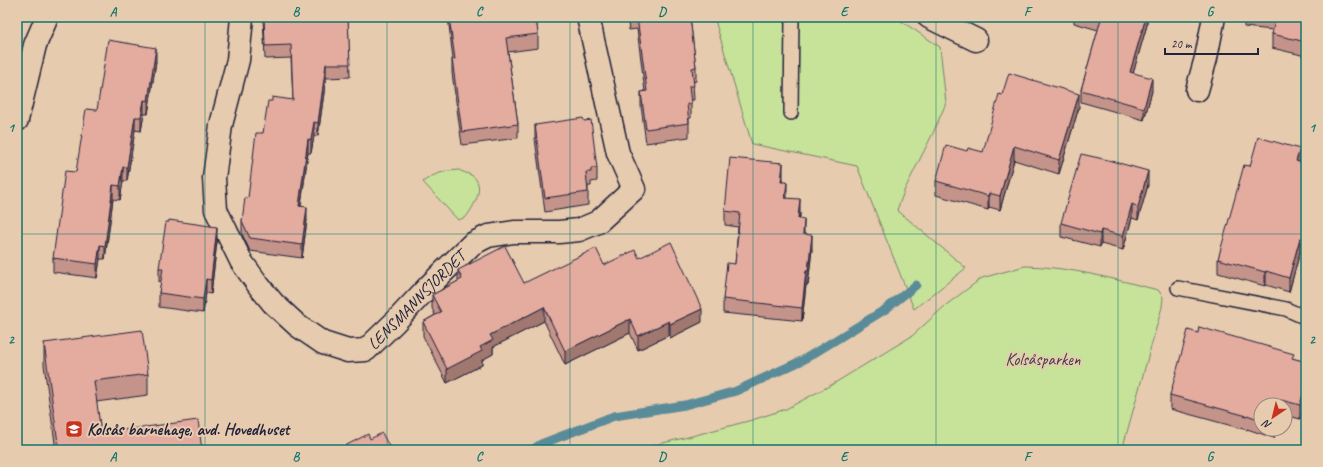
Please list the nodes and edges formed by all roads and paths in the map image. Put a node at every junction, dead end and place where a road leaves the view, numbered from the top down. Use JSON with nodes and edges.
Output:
{"nodes":[{"id":1,"x":47,"y":17,"type":"edge"},
{"id":2,"x":242,"y":17,"type":"edge"},
{"id":3,"x":588,"y":17,"type":"edge"},
{"id":4,"x":792,"y":17,"type":"edge"},
{"id":5,"x":928,"y":17,"type":"edge"},
{"id":6,"x":1214,"y":17,"type":"edge"},
{"id":7,"x":976,"y":40,"type":"dead end"},
{"id":8,"x":1197,"y":90,"type":"dead end"},
{"id":9,"x":791,"y":113,"type":"dead end"},
{"id":10,"x":17,"y":120,"type":"edge"},
{"id":11,"x":1178,"y":288,"type":"dead end"},
{"id":12,"x":1306,"y":318,"type":"edge"}],
"edges":[{"from":1,"to":10,"type":"street"},
{"from":2,"to":3,"type":"street","name":"LENSMANNSJORDET"},
{"from":4,"to":9,"type":"lane"},
{"from":5,"to":7,"type":"street"},
{"from":6,"to":8,"type":"street"},
{"from":11,"to":12,"type":"lane"}]}
